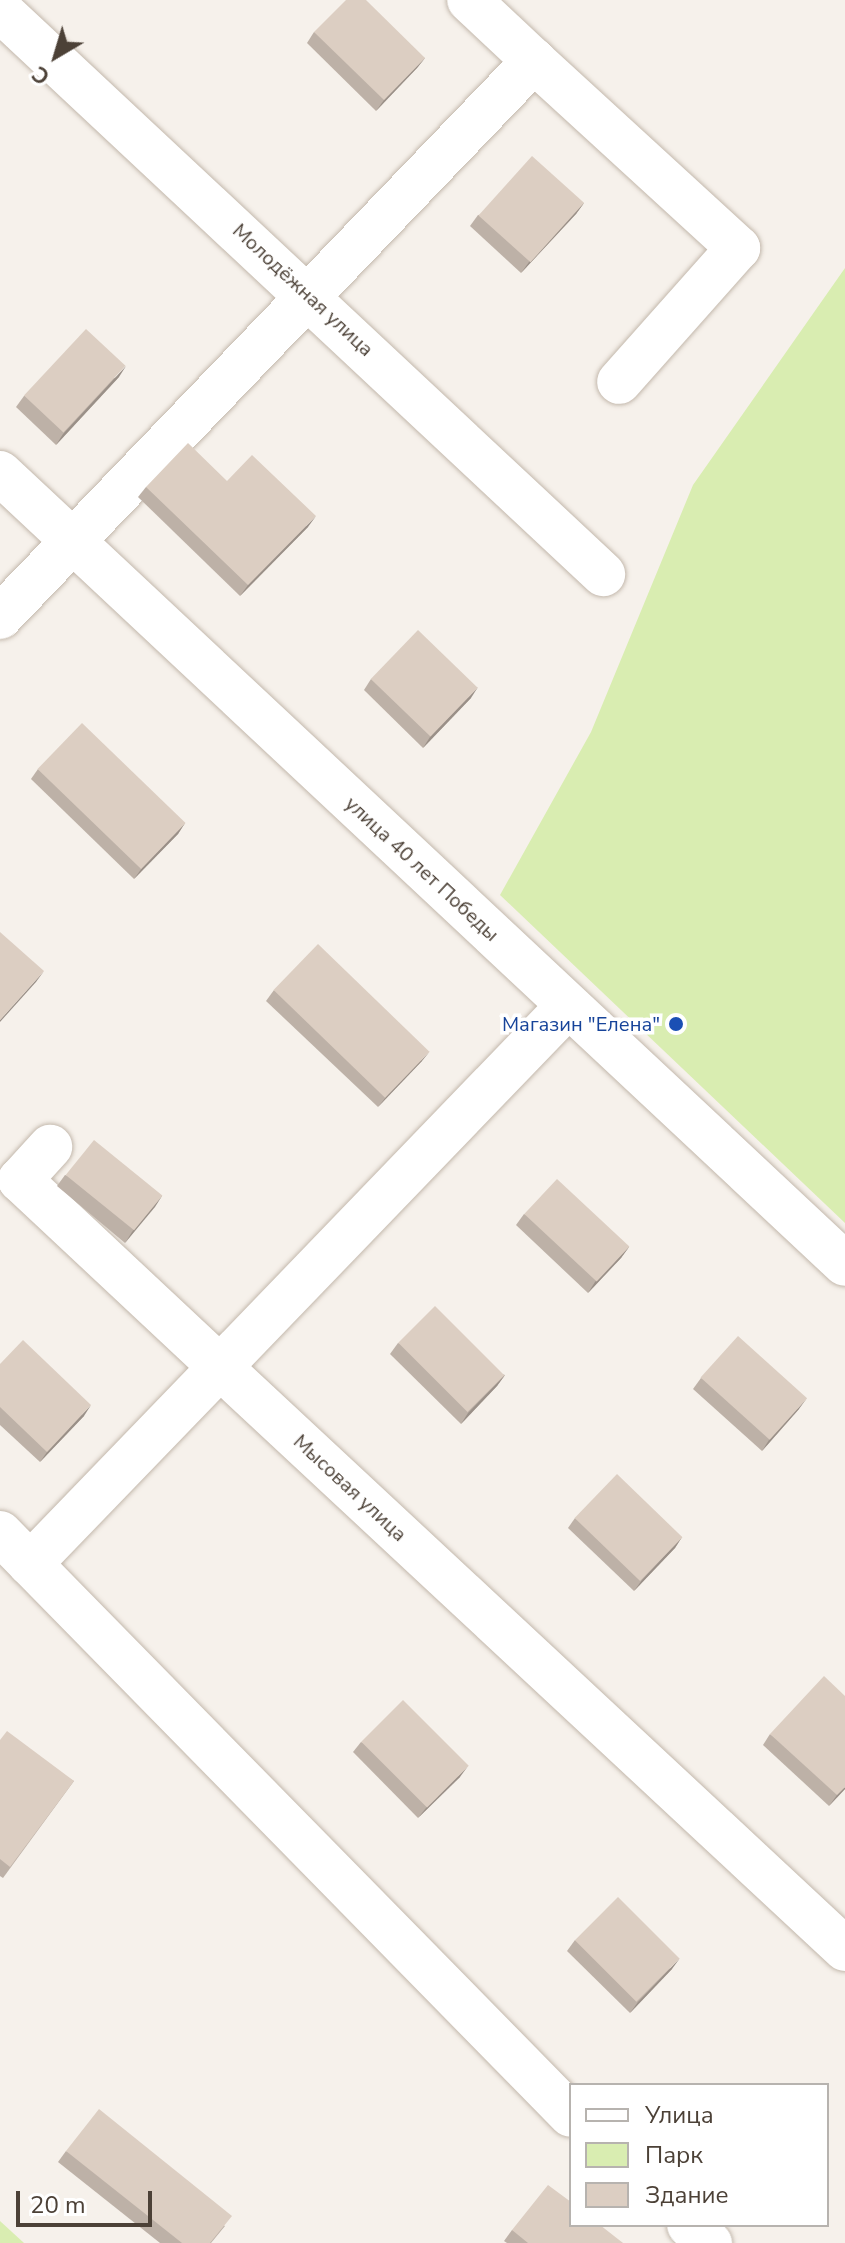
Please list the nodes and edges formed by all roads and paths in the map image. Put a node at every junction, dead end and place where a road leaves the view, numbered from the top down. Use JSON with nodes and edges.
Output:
{"nodes":[{"id":1,"x":469,"y":0,"type":"edge"},
{"id":2,"x":0,"y":10,"type":"edge"},
{"id":3,"x":534,"y":61,"type":"junction"},
{"id":4,"x":309,"y":295,"type":"junction"},
{"id":5,"x":619,"y":382,"type":"dead end"},
{"id":6,"x":0,"y":473,"type":"edge"},
{"id":7,"x":74,"y":540,"type":"junction"},
{"id":8,"x":603,"y":574,"type":"dead end"},
{"id":9,"x":0,"y":617,"type":"edge"},
{"id":10,"x":567,"y":1007,"type":"junction"},
{"id":11,"x":50,"y":1147,"type":"dead end"},
{"id":12,"x":845,"y":1264,"type":"edge"},
{"id":13,"x":220,"y":1367,"type":"junction"},
{"id":14,"x":0,"y":1533,"type":"edge"},
{"id":15,"x":30,"y":1564,"type":"junction"},
{"id":16,"x":845,"y":1949,"type":"edge"},
{"id":17,"x":569,"y":2113,"type":"edge"},
{"id":18,"x":691,"y":2227,"type":"edge"},
{"id":19,"x":710,"y":2243,"type":"edge"}],
"edges":[{"from":1,"to":3,"type":"street"},
{"from":2,"to":4,"type":"street","name":"Молодёжная улица"},
{"from":3,"to":4,"type":"street"},
{"from":3,"to":5,"type":"street"},
{"from":4,"to":7,"type":"street"},
{"from":4,"to":8,"type":"street","name":"Молодёжная улица"},
{"from":6,"to":7,"type":"street","name":"улица 40 лет Победы"},
{"from":7,"to":9,"type":"street"},
{"from":7,"to":10,"type":"street","name":"улица 40 лет Победы"},
{"from":10,"to":12,"type":"street","name":"улица 40 лет Победы"},
{"from":10,"to":13,"type":"street"},
{"from":11,"to":13,"type":"street","name":"Мысовая улица"},
{"from":13,"to":15,"type":"street"},
{"from":13,"to":16,"type":"street","name":"Мысовая улица"},
{"from":14,"to":15,"type":"street"},
{"from":15,"to":17,"type":"street"},
{"from":18,"to":19,"type":"street"}]}
